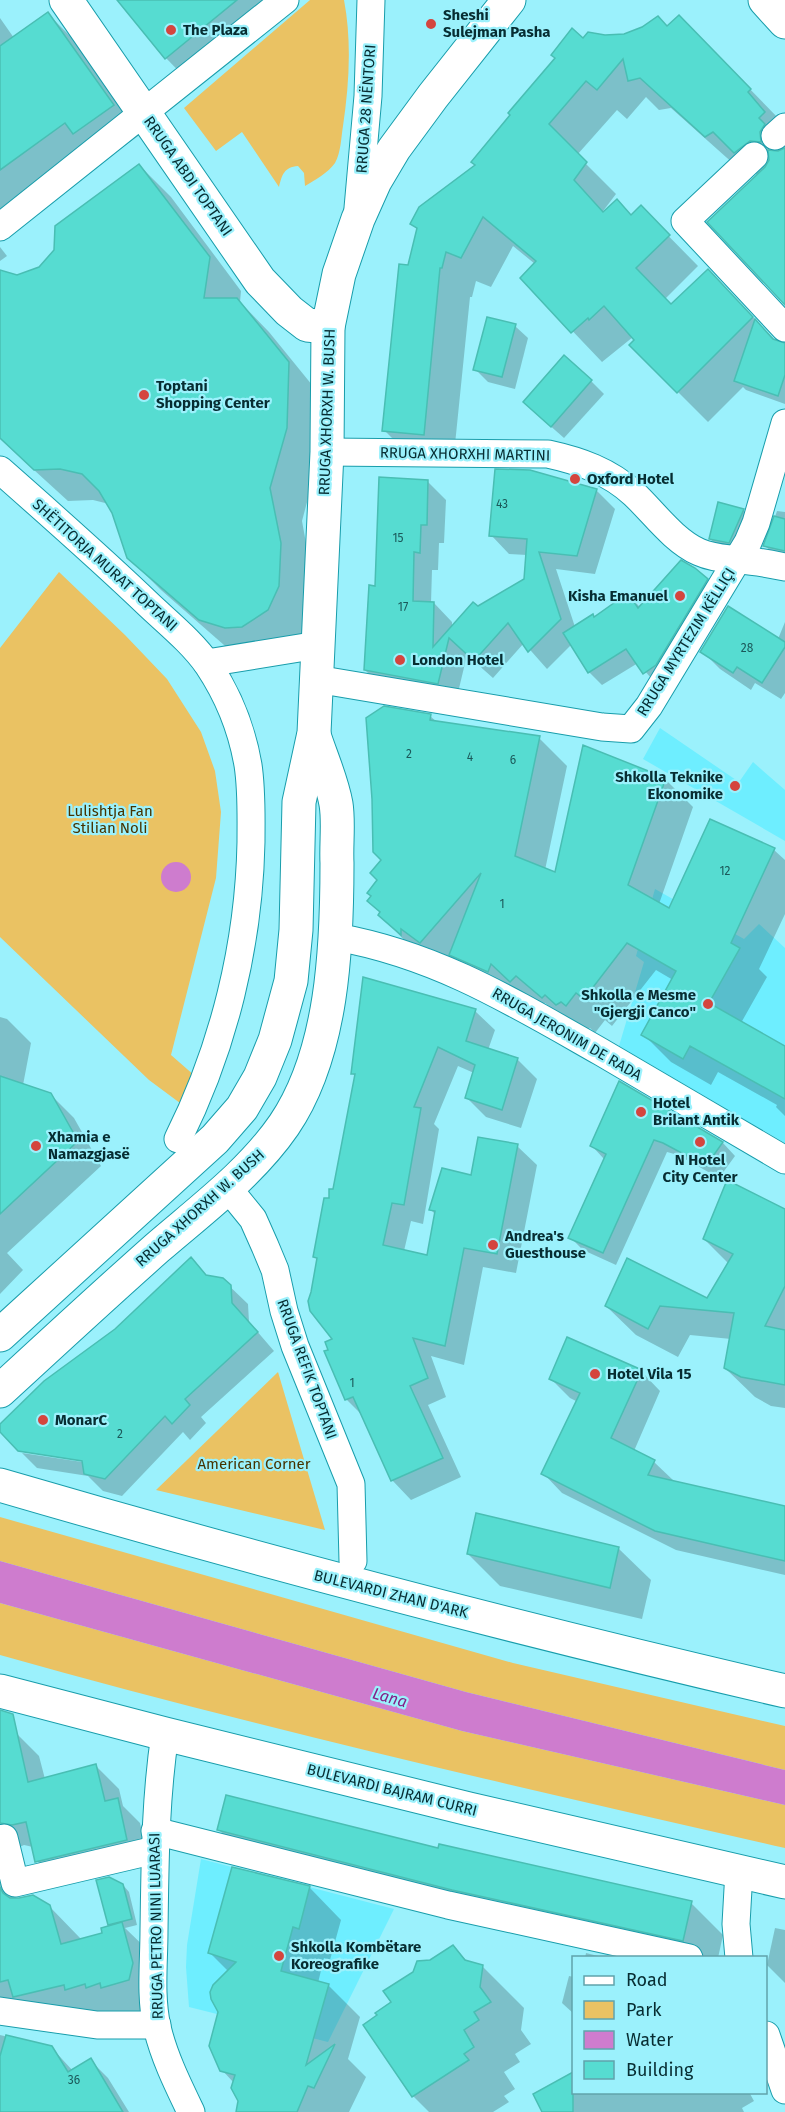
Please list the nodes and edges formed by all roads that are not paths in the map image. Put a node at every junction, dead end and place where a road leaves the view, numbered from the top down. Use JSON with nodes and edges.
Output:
{"nodes":[{"id":1,"x":66,"y":0,"type":"edge"},
{"id":2,"x":285,"y":0,"type":"edge"},
{"id":3,"x":371,"y":0,"type":"edge"},
{"id":4,"x":509,"y":0,"type":"edge"},
{"id":5,"x":765,"y":0,"type":"edge"},
{"id":6,"x":785,"y":22,"type":"edge"},
{"id":7,"x":144,"y":112,"type":"junction"},
{"id":8,"x":754,"y":156,"type":"dead end"},
{"id":9,"x":358,"y":219,"type":"junction"},
{"id":10,"x":0,"y":227,"type":"edge"},
{"id":11,"x":328,"y":327,"type":"junction"},
{"id":12,"x":785,"y":328,"type":"edge"},
{"id":13,"x":785,"y":423,"type":"edge"},
{"id":14,"x":327,"y":452,"type":"junction"},
{"id":15,"x":0,"y":470,"type":"edge"},
{"id":16,"x":738,"y":560,"type":"junction"},
{"id":17,"x":785,"y":567,"type":"edge"},
{"id":18,"x":318,"y":645,"type":"junction"},
{"id":19,"x":207,"y":663,"type":"junction"},
{"id":20,"x":316,"y":679,"type":"junction"},
{"id":21,"x":314,"y":733,"type":"junction"},
{"id":22,"x":336,"y":937,"type":"junction"},
{"id":23,"x":178,"y":1139,"type":"dead end"},
{"id":24,"x":785,"y":1160,"type":"edge"},
{"id":25,"x":227,"y":1187,"type":"junction"},
{"id":26,"x":0,"y":1335,"type":"edge"},
{"id":27,"x":0,"y":1391,"type":"edge"},
{"id":28,"x":0,"y":1485,"type":"edge"},
{"id":29,"x":352,"y":1561,"type":"dead end"},
{"id":30,"x":0,"y":1691,"type":"edge"},
{"id":31,"x":785,"y":1691,"type":"edge"},
{"id":32,"x":165,"y":1734,"type":"junction"},
{"id":33,"x":0,"y":1839,"type":"edge"},
{"id":34,"x":155,"y":1841,"type":"junction"},
{"id":35,"x":739,"y":1871,"type":"junction"},
{"id":36,"x":785,"y":1882,"type":"edge"},
{"id":37,"x":680,"y":1956,"type":"edge"},
{"id":38,"x":739,"y":1956,"type":"edge"},
{"id":39,"x":0,"y":2011,"type":"edge"},
{"id":40,"x":157,"y":2025,"type":"junction"},
{"id":41,"x":767,"y":2040,"type":"edge"},
{"id":42,"x":785,"y":2090,"type":"edge"},
{"id":43,"x":191,"y":2112,"type":"edge"}],
"edges":[{"from":1,"to":7,"type":"main road","name":"RRUGA ABDI TOPTANI"},
{"from":2,"to":7,"type":"street"},
{"from":3,"to":9,"type":"street","name":"RRUGA 28 NËNTORI"},
{"from":4,"to":9,"type":"main road","name":"RRUGA XHORXH W. BUSH"},
{"from":5,"to":6,"type":"main road"},
{"from":7,"to":10,"type":"street"},
{"from":7,"to":11,"type":"main road","name":"RRUGA ABDI TOPTANI"},
{"from":8,"to":12,"type":"street"},
{"from":9,"to":11,"type":"main road","name":"RRUGA XHORXH W. BUSH"},
{"from":11,"to":14,"type":"main road","name":"RRUGA XHORXH W. BUSH"},
{"from":13,"to":16,"type":"street","name":"RRUGA MYRTEZIM KËLLIÇI"},
{"from":14,"to":16,"type":"street","name":"RRUGA XHORXHI MARTINI"},
{"from":14,"to":18,"type":"main road","name":"RRUGA XHORXH W. BUSH"},
{"from":15,"to":19,"type":"street","name":"SHËTITORJA MURAT TOPTANI"},
{"from":16,"to":17,"type":"street","name":"RRUGA XHORXHI MARTINI"},
{"from":16,"to":20,"type":"street","name":"RRUGA MYRTEZIM KËLLIÇI"},
{"from":18,"to":19,"type":"street"},
{"from":18,"to":20,"type":"main road","name":"RRUGA XHORXH W. BUSH"},
{"from":19,"to":23,"type":"street","name":"SHËTITORJA MURAT TOPTANI"},
{"from":20,"to":21,"type":"main road","name":"RRUGA XHORXH W. BUSH"},
{"from":21,"to":22,"type":"main road","name":"RRUGA XHORXH W. BUSH"},
{"from":21,"to":26,"type":"main road","name":"RRUGA XHORXH W. BUSH"},
{"from":22,"to":24,"type":"street","name":"RRUGA JERONIM DE RADA"},
{"from":22,"to":25,"type":"main road","name":"RRUGA XHORXH W. BUSH"},
{"from":25,"to":27,"type":"main road","name":"RRUGA XHORXH W. BUSH"},
{"from":25,"to":29,"type":"street","name":"RRUGA REFIK TOPTANI"},
{"from":28,"to":31,"type":"main road","name":"BULEVARDI ZHAN D'ARK"},
{"from":30,"to":32,"type":"main road","name":"BULEVARDI BAJRAM CURRI"},
{"from":32,"to":34,"type":"street","name":"RRUGA PETRO NINI LUARASI"},
{"from":32,"to":35,"type":"main road","name":"BULEVARDI BAJRAM CURRI"},
{"from":33,"to":34,"type":"street"},
{"from":34,"to":37,"type":"street"},
{"from":34,"to":40,"type":"street","name":"RRUGA PETRO NINI LUARASI"},
{"from":35,"to":36,"type":"main road","name":"BULEVARDI BAJRAM CURRI"},
{"from":35,"to":38,"type":"street"},
{"from":39,"to":40,"type":"street"},
{"from":40,"to":43,"type":"street","name":"RRUGA PETRO NINI LUARASI"},
{"from":41,"to":42,"type":"street"}]}
